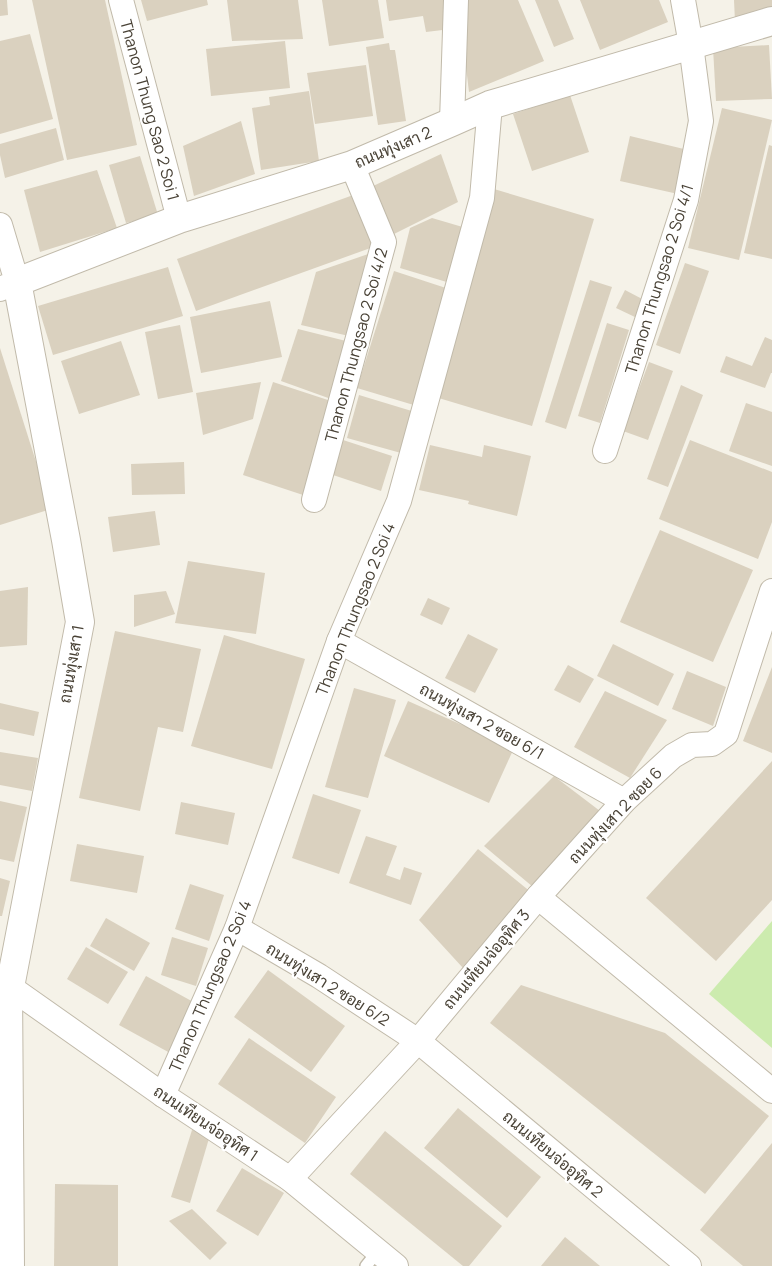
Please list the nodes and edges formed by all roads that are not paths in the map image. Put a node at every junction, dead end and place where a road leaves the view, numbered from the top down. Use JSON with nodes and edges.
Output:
{"nodes":[{"id":1,"x":121,"y":0,"type":"edge"},
{"id":2,"x":456,"y":0,"type":"edge"},
{"id":3,"x":683,"y":0,"type":"edge"},
{"id":4,"x":772,"y":21,"type":"edge"},
{"id":5,"x":691,"y":45,"type":"junction"},
{"id":6,"x":490,"y":105,"type":"junction"},
{"id":7,"x":452,"y":122,"type":"junction"},
{"id":8,"x":352,"y":165,"type":"junction"},
{"id":9,"x":179,"y":219,"type":"junction"},
{"id":10,"x":0,"y":224,"type":"edge"},
{"id":11,"x":8,"y":286,"type":"edge"},
{"id":12,"x":605,"y":451,"type":"dead end"},
{"id":13,"x":314,"y":500,"type":"dead end"},
{"id":14,"x":772,"y":591,"type":"edge"},
{"id":15,"x":339,"y":641,"type":"junction"},
{"id":16,"x":624,"y":801,"type":"junction"},
{"id":17,"x":538,"y":897,"type":"junction"},
{"id":18,"x":237,"y":928,"type":"junction"},
{"id":19,"x":10,"y":987,"type":"junction"},
{"id":20,"x":418,"y":1041,"type":"junction"},
{"id":21,"x":772,"y":1091,"type":"edge"},
{"id":22,"x":163,"y":1095,"type":"junction"},
{"id":23,"x":290,"y":1179,"type":"junction"},
{"id":24,"x":372,"y":1258,"type":"edge"},
{"id":25,"x":12,"y":1266,"type":"edge"},
{"id":26,"x":396,"y":1266,"type":"edge"},
{"id":27,"x":689,"y":1266,"type":"edge"}],
"edges":[{"from":1,"to":9,"type":"street","name":"Thanon Thung Sao 2 Soi 1"},
{"from":2,"to":7,"type":"street"},
{"from":3,"to":5,"type":"street","name":"Thanon Thungsao 2 Soi 4/1"},
{"from":4,"to":5,"type":"street","name":"ถนนทุ่งเสา 2"},
{"from":5,"to":6,"type":"street","name":"ถนนทุ่งเสา 2"},
{"from":5,"to":12,"type":"street","name":"Thanon Thungsao 2 Soi 4/1"},
{"from":6,"to":7,"type":"street","name":"ถนนทุ่งเสา 2"},
{"from":6,"to":15,"type":"street","name":"Thanon Thungsao 2 Soi 4"},
{"from":7,"to":8,"type":"street","name":"ถนนทุ่งเสา 2"},
{"from":8,"to":9,"type":"street","name":"ถนนทุ่งเสา 2"},
{"from":8,"to":13,"type":"street","name":"Thanon Thungsao 2 Soi 4/2"},
{"from":9,"to":11,"type":"street","name":"ถนนทุ่งเสา 2"},
{"from":10,"to":11,"type":"street"},
{"from":11,"to":19,"type":"street","name":"ถนนทุ่งเสา 1"},
{"from":14,"to":16,"type":"street","name":"ถนนทุ่งเสา 2 ซอย 6"},
{"from":15,"to":16,"type":"street","name":"ถนนทุ่งเสา 2 ซอย 6/1"},
{"from":15,"to":18,"type":"street","name":"Thanon Thungsao 2 Soi 4"},
{"from":16,"to":17,"type":"street","name":"ถนนทุ่งเสา 2 ซอย 6"},
{"from":17,"to":20,"type":"street","name":"ถนนเทียนจ่ออุทิศ 3"},
{"from":17,"to":21,"type":"street","name":"ถนนเทียนจ่ออุทิศ 3"},
{"from":18,"to":20,"type":"street","name":"ถนนทุ่งเสา 2 ซอย 6/2"},
{"from":18,"to":22,"type":"street","name":"Thanon Thungsao 2 Soi 4"},
{"from":19,"to":22,"type":"street","name":"ถนนเทียนจ่ออุทิศ 1"},
{"from":19,"to":25,"type":"street"},
{"from":20,"to":23,"type":"street","name":"ถนนเทียนจ่ออุทิศ 3"},
{"from":20,"to":27,"type":"street","name":"ถนนเทียนจ่ออุทิศ 2"},
{"from":22,"to":23,"type":"street","name":"ถนนเทียนจ่ออุทิศ 1"},
{"from":23,"to":24,"type":"street","name":"ถนนเทียนจ่ออุทิศ 1"},
{"from":24,"to":26,"type":"street","name":"ถนนเทียนจ่ออุทิศ 1"}]}
